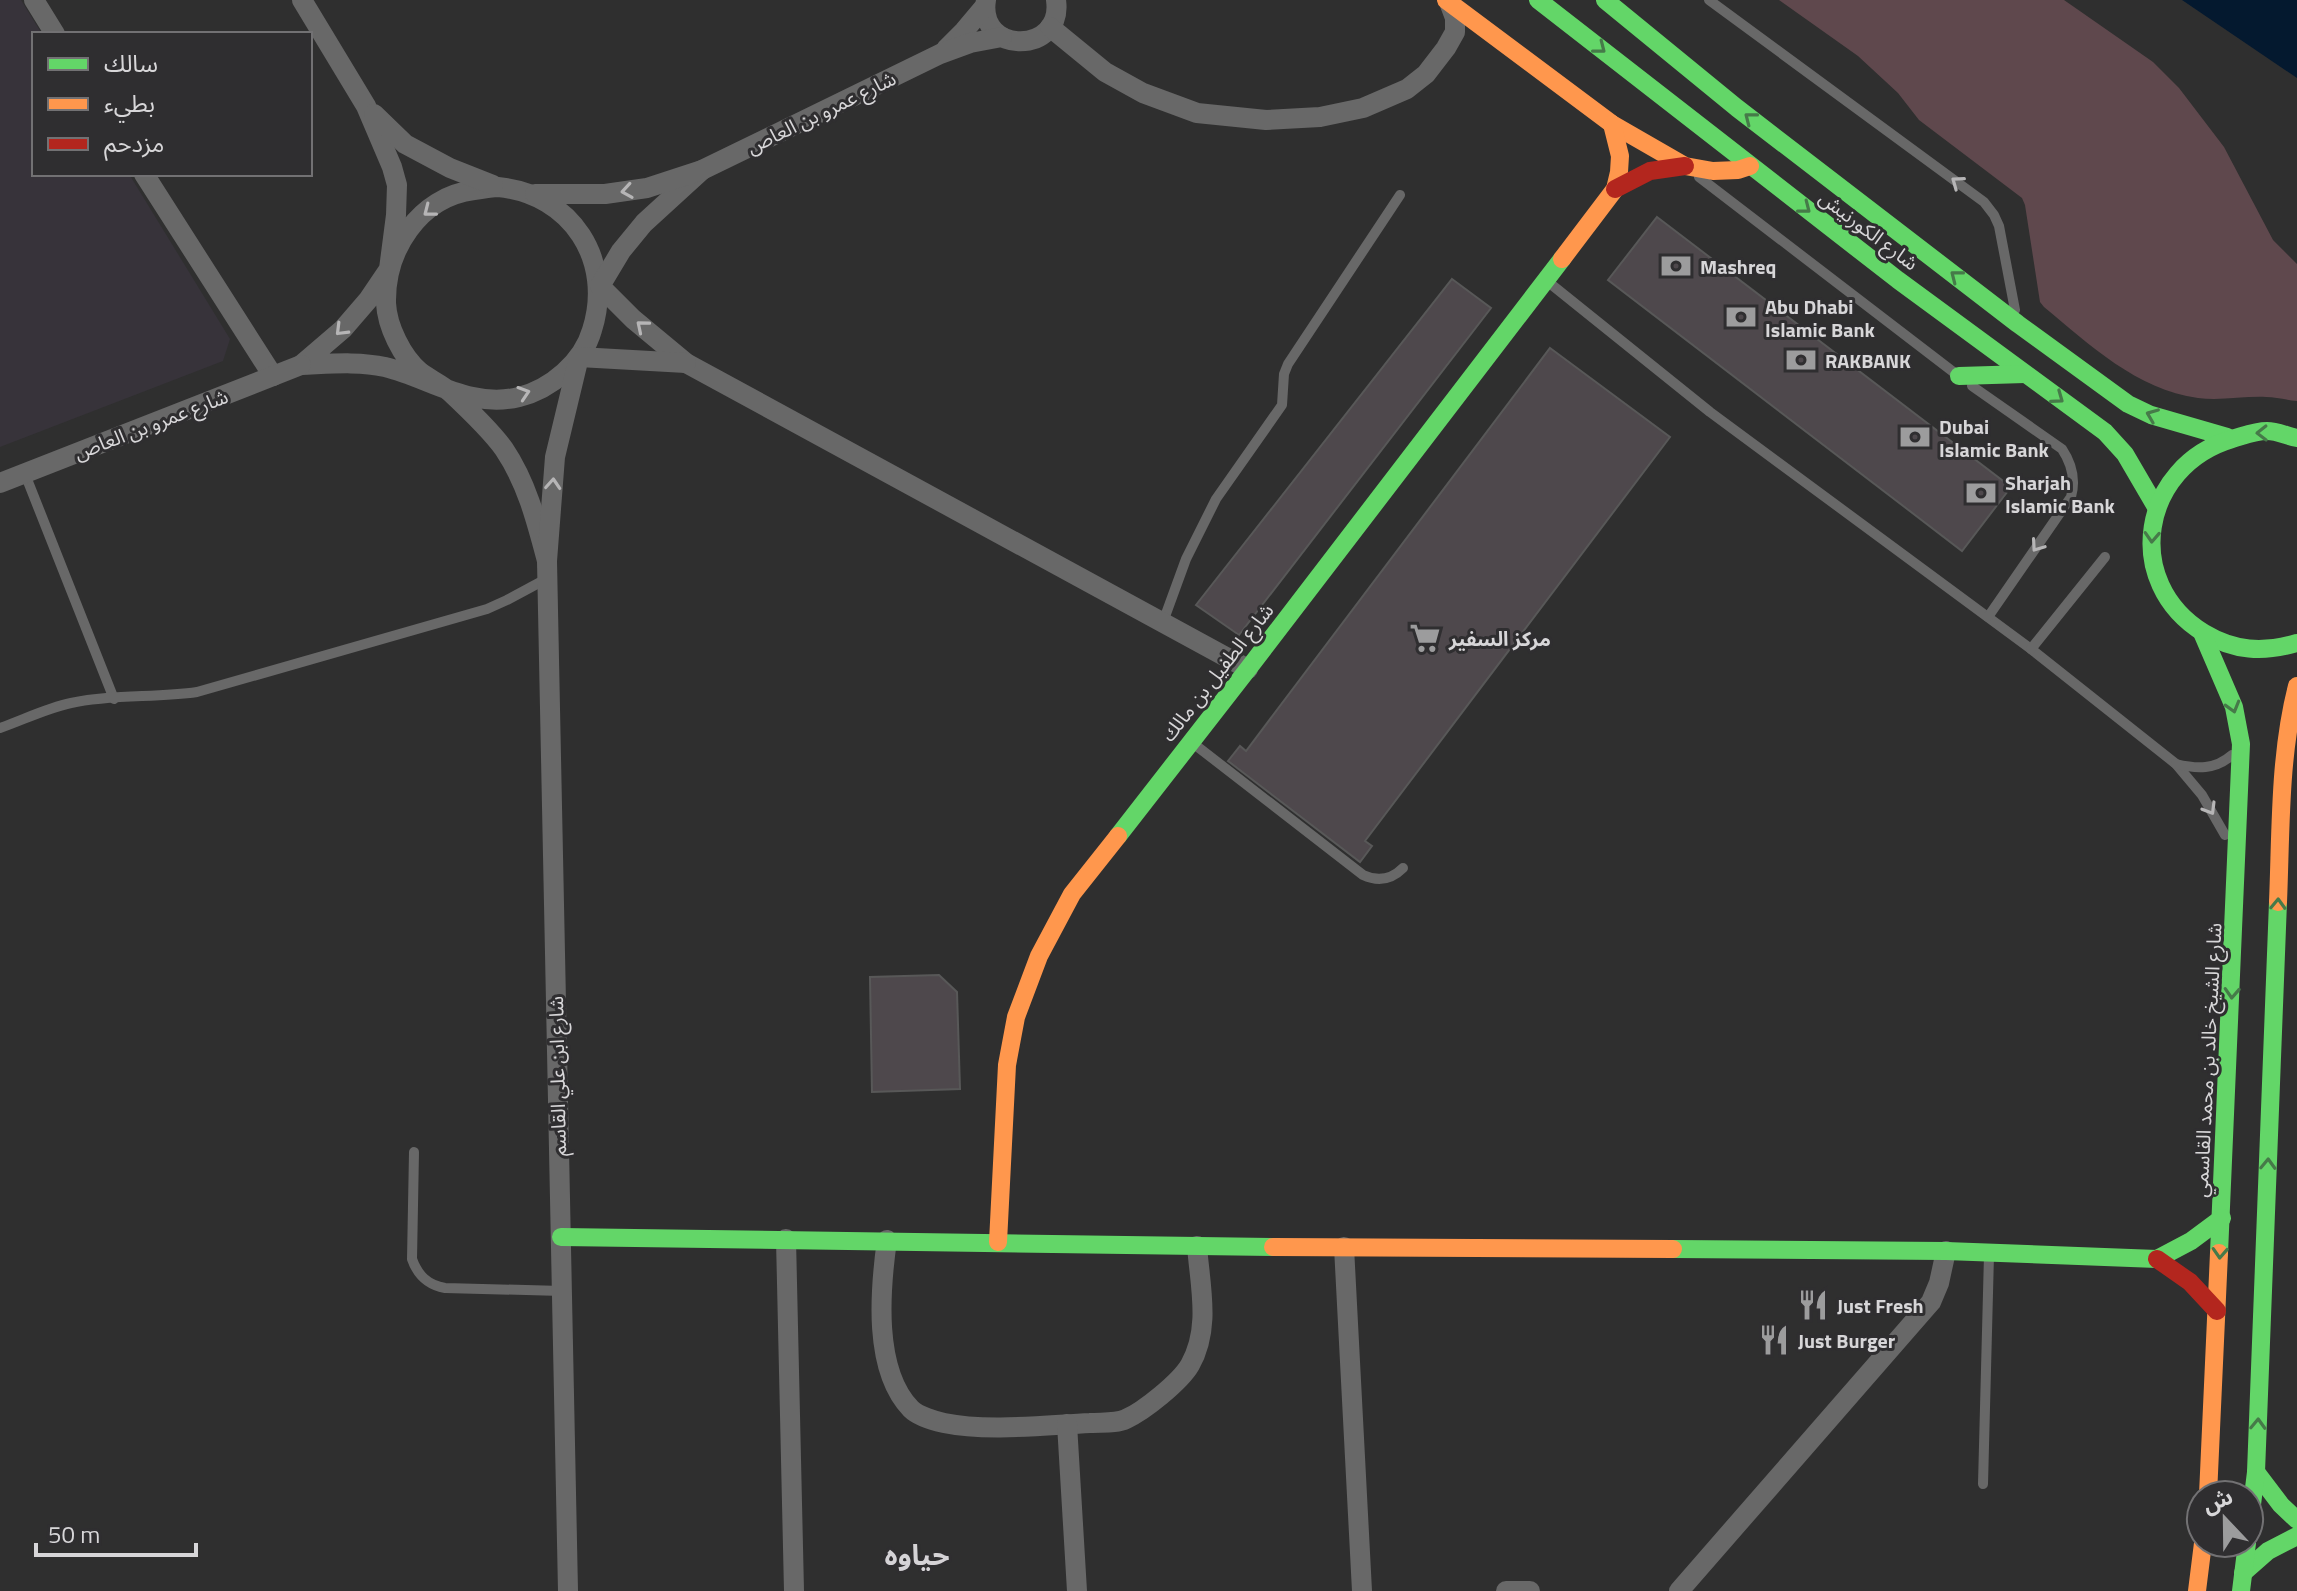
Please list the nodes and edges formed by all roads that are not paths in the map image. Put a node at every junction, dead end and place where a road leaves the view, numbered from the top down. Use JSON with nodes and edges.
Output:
{"nodes":[{"id":1,"x":34,"y":0,"type":"edge"},
{"id":2,"x":302,"y":0,"type":"edge"},
{"id":3,"x":1056,"y":0,"type":"edge"},
{"id":4,"x":1538,"y":0,"type":"edge"},
{"id":5,"x":1605,"y":0,"type":"edge"},
{"id":6,"x":1709,"y":0,"type":"edge"},
{"id":7,"x":1447,"y":1,"type":"edge"},
{"id":8,"x":986,"y":3,"type":"edge"},
{"id":9,"x":1050,"y":27,"type":"junction"},
{"id":10,"x":54,"y":32,"type":"edge"},
{"id":11,"x":1493,"y":35,"type":"junction"},
{"id":12,"x":1002,"y":37,"type":"junction"},
{"id":13,"x":1446,"y":48,"type":"junction"},
{"id":14,"x":940,"y":54,"type":"junction"},
{"id":15,"x":366,"y":106,"type":"junction"},
{"id":16,"x":1612,"y":124,"type":"junction"},
{"id":17,"x":1685,"y":166,"type":"junction"},
{"id":18,"x":1750,"y":166,"type":"junction"},
{"id":19,"x":702,"y":170,"type":"junction"},
{"id":20,"x":145,"y":176,"type":"edge"},
{"id":21,"x":496,"y":187,"type":"junction"},
{"id":22,"x":1615,"y":189,"type":"junction"},
{"id":23,"x":533,"y":194,"type":"junction"},
{"id":24,"x":1400,"y":195,"type":"dead end"},
{"id":25,"x":389,"y":269,"type":"junction"},
{"id":26,"x":1545,"y":280,"type":"junction"},
{"id":27,"x":600,"y":286,"type":"junction"},
{"id":28,"x":2018,"y":324,"type":"junction"},
{"id":29,"x":579,"y":357,"type":"junction"},
{"id":30,"x":686,"y":363,"type":"junction"},
{"id":31,"x":301,"y":365,"type":"junction"},
{"id":32,"x":2025,"y":374,"type":"junction"},
{"id":33,"x":273,"y":376,"type":"junction"},
{"id":34,"x":1959,"y":376,"type":"junction"},
{"id":35,"x":448,"y":391,"type":"junction"},
{"id":36,"x":2227,"y":437,"type":"junction"},
{"id":37,"x":2297,"y":438,"type":"edge"},
{"id":38,"x":25,"y":474,"type":"junction"},
{"id":39,"x":0,"y":483,"type":"edge"},
{"id":40,"x":2156,"y":507,"type":"junction"},
{"id":41,"x":2105,"y":557,"type":"dead end"},
{"id":42,"x":548,"y":570,"type":"junction"},
{"id":43,"x":1988,"y":617,"type":"junction"},
{"id":44,"x":1163,"y":622,"type":"junction"},
{"id":45,"x":2203,"y":635,"type":"junction"},
{"id":46,"x":2297,"y":643,"type":"edge"},
{"id":47,"x":2031,"y":649,"type":"junction"},
{"id":48,"x":1248,"y":669,"type":"junction"},
{"id":49,"x":2297,"y":686,"type":"edge"},
{"id":50,"x":114,"y":699,"type":"junction"},
{"id":51,"x":0,"y":728,"type":"edge"},
{"id":52,"x":1191,"y":742,"type":"junction"},
{"id":53,"x":2241,"y":744,"type":"junction"},
{"id":54,"x":2176,"y":764,"type":"junction"},
{"id":55,"x":2297,"y":795,"type":"edge"},
{"id":56,"x":2281,"y":825,"type":"junction"},
{"id":57,"x":2237,"y":859,"type":"junction"},
{"id":58,"x":1403,"y":868,"type":"dead end"},
{"id":59,"x":414,"y":1152,"type":"dead end"},
{"id":60,"x":2222,"y":1218,"type":"junction"},
{"id":61,"x":561,"y":1237,"type":"junction"},
{"id":62,"x":786,"y":1239,"type":"junction"},
{"id":63,"x":887,"y":1240,"type":"junction"},
{"id":64,"x":998,"y":1242,"type":"junction"},
{"id":65,"x":1197,"y":1246,"type":"junction"},
{"id":66,"x":1344,"y":1247,"type":"junction"},
{"id":67,"x":1946,"y":1251,"type":"junction"},
{"id":68,"x":1989,"y":1253,"type":"junction"},
{"id":69,"x":2157,"y":1259,"type":"junction"},
{"id":70,"x":562,"y":1291,"type":"junction"},
{"id":71,"x":2217,"y":1311,"type":"junction"},
{"id":72,"x":1067,"y":1424,"type":"junction"},
{"id":73,"x":2256,"y":1472,"type":"junction"},
{"id":74,"x":2209,"y":1479,"type":"edge"},
{"id":75,"x":2255,"y":1479,"type":"edge"},
{"id":76,"x":1983,"y":1484,"type":"dead end"},
{"id":77,"x":2297,"y":1520,"type":"edge"},
{"id":78,"x":2297,"y":1536,"type":"edge"},
{"id":79,"x":2201,"y":1559,"type":"edge"},
{"id":80,"x":2245,"y":1559,"type":"edge"},
{"id":81,"x":2242,"y":1582,"type":"edge"},
{"id":82,"x":568,"y":1591,"type":"edge"},
{"id":83,"x":794,"y":1591,"type":"edge"},
{"id":84,"x":1077,"y":1591,"type":"edge"},
{"id":85,"x":1362,"y":1591,"type":"edge"},
{"id":86,"x":1506,"y":1591,"type":"edge"},
{"id":87,"x":1530,"y":1591,"type":"edge"},
{"id":88,"x":1679,"y":1591,"type":"edge"},
{"id":89,"x":2197,"y":1591,"type":"edge"}],
"edges":[{"from":1,"to":10,"type":"street"},
{"from":2,"to":15,"type":"street"},
{"from":3,"to":9,"type":"street"},
{"from":4,"to":18,"type":"main road","name":"شارع الكورنيش","one_way":true},
{"from":28,"to":5,"type":"main road","name":"شارع الكورنيش","one_way":true},
{"from":28,"to":6,"type":"lane","one_way":true},
{"from":7,"to":11,"type":"main road"},
{"from":7,"to":13,"type":"street"},
{"from":8,"to":12,"type":"street"},
{"from":8,"to":14,"type":"street","name":"شارع عمرو بن العاص"},
{"from":9,"to":12,"type":"street","name":"شارع عمرو بن العاص"},
{"from":9,"to":13,"type":"street"},
{"from":11,"to":13,"type":"street"},
{"from":11,"to":16,"type":"main road"},
{"from":12,"to":14,"type":"street","name":"شارع عمرو بن العاص"},
{"from":14,"to":19,"type":"street","name":"شارع عمرو بن العاص"},
{"from":15,"to":21,"type":"street"},
{"from":15,"to":25,"type":"street"},
{"from":16,"to":17,"type":"main road"},
{"from":16,"to":22,"type":"main road"},
{"from":17,"to":18,"type":"main road"},
{"from":17,"to":22,"type":"main road"},
{"from":17,"to":34,"type":"lane"},
{"from":18,"to":32,"type":"main road","name":"شارع الكورنيش","one_way":true},
{"from":19,"to":23,"type":"street","name":"شارع عمرو بن العاص","one_way":true},
{"from":19,"to":27,"type":"street","name":"شارع عمرو بن العاص"},
{"from":20,"to":33,"type":"street"},
{"from":21,"to":23,"type":"street"},
{"from":21,"to":25,"type":"street","one_way":true},
{"from":22,"to":26,"type":"main road","name":"شارع الطفيل بن مالك"},
{"from":23,"to":27,"type":"street"},
{"from":24,"to":44,"type":"lane"},
{"from":25,"to":31,"type":"street","name":"شارع عمرو بن العاص","one_way":true},
{"from":25,"to":35,"type":"street"},
{"from":26,"to":43,"type":"lane"},
{"from":26,"to":48,"type":"main road","name":"شارع الطفيل بن مالك"},
{"from":27,"to":29,"type":"street"},
{"from":30,"to":27,"type":"street","one_way":true},
{"from":36,"to":28,"type":"main road","name":"شارع الكورنيش","one_way":true},
{"from":29,"to":30,"type":"street"},
{"from":35,"to":29,"type":"street","one_way":true},
{"from":42,"to":29,"type":"street","name":"شارع ابن علي القاسم","one_way":true},
{"from":30,"to":44,"type":"street"},
{"from":31,"to":33,"type":"street","name":"شارع عمرو بن العاص"},
{"from":31,"to":35,"type":"street","name":"شارع عمرو بن العاص"},
{"from":32,"to":34,"type":"main road"},
{"from":32,"to":40,"type":"main road","name":"شارع الكورنيش","one_way":true},
{"from":33,"to":38,"type":"street","name":"شارع عمرو بن العاص"},
{"from":34,"to":43,"type":"lane","one_way":true},
{"from":35,"to":42,"type":"street","name":"شارع ابن علي القاسم"},
{"from":37,"to":36,"type":"main road","one_way":true},
{"from":36,"to":40,"type":"main road"},
{"from":38,"to":39,"type":"street","name":"شارع عمرو بن العاص"},
{"from":38,"to":50,"type":"lane"},
{"from":40,"to":45,"type":"main road","one_way":true},
{"from":41,"to":47,"type":"lane"},
{"from":42,"to":50,"type":"lane"},
{"from":42,"to":61,"type":"street","name":"شارع ابن علي القاسم"},
{"from":43,"to":47,"type":"lane"},
{"from":44,"to":48,"type":"street"},
{"from":45,"to":46,"type":"main road"},
{"from":45,"to":53,"type":"main road","name":"شارع الشيخ خالد بن محمد القاسمي","one_way":true},
{"from":47,"to":54,"type":"lane"},
{"from":48,"to":52,"type":"main road","name":"شارع الطفيل بن مالك"},
{"from":49,"to":56,"type":"main road"},
{"from":50,"to":51,"type":"lane"},
{"from":52,"to":58,"type":"lane"},
{"from":52,"to":64,"type":"main road","name":"شارع الطفيل بن مالك"},
{"from":53,"to":54,"type":"lane"},
{"from":53,"to":57,"type":"main road","name":"شارع الشيخ خالد بن محمد القاسمي"},
{"from":54,"to":57,"type":"lane","one_way":true},
{"from":55,"to":56,"type":"main road"},
{"from":73,"to":56,"type":"main road","one_way":true},
{"from":57,"to":60,"type":"main road","name":"شارع الشيخ خالد بن محمد القاسمي","one_way":true},
{"from":59,"to":70,"type":"lane"},
{"from":60,"to":69,"type":"main road"},
{"from":60,"to":71,"type":"main road","name":"شارع الشيخ خالد بن محمد القاسمي","one_way":true},
{"from":61,"to":62,"type":"main road"},
{"from":61,"to":70,"type":"street","name":"شارع ابن علي القاسم"},
{"from":62,"to":63,"type":"main road"},
{"from":62,"to":83,"type":"street"},
{"from":63,"to":64,"type":"main road"},
{"from":63,"to":72,"type":"street"},
{"from":64,"to":65,"type":"main road"},
{"from":65,"to":66,"type":"main road"},
{"from":65,"to":72,"type":"street"},
{"from":66,"to":67,"type":"main road"},
{"from":66,"to":85,"type":"street"},
{"from":67,"to":68,"type":"main road"},
{"from":67,"to":88,"type":"street"},
{"from":68,"to":69,"type":"main road"},
{"from":68,"to":76,"type":"lane"},
{"from":69,"to":71,"type":"main road"},
{"from":70,"to":82,"type":"street","name":"شارع ابن علي القاسم"},
{"from":71,"to":74,"type":"main road","name":"شارع الشيخ خالد بن محمد القاسمي"},
{"from":72,"to":84,"type":"street"},
{"from":73,"to":75,"type":"main road"},
{"from":73,"to":77,"type":"main road"},
{"from":78,"to":81,"type":"main road"},
{"from":79,"to":89,"type":"main road"},
{"from":80,"to":81,"type":"main road"},
{"from":86,"to":87,"type":"street"}]}
